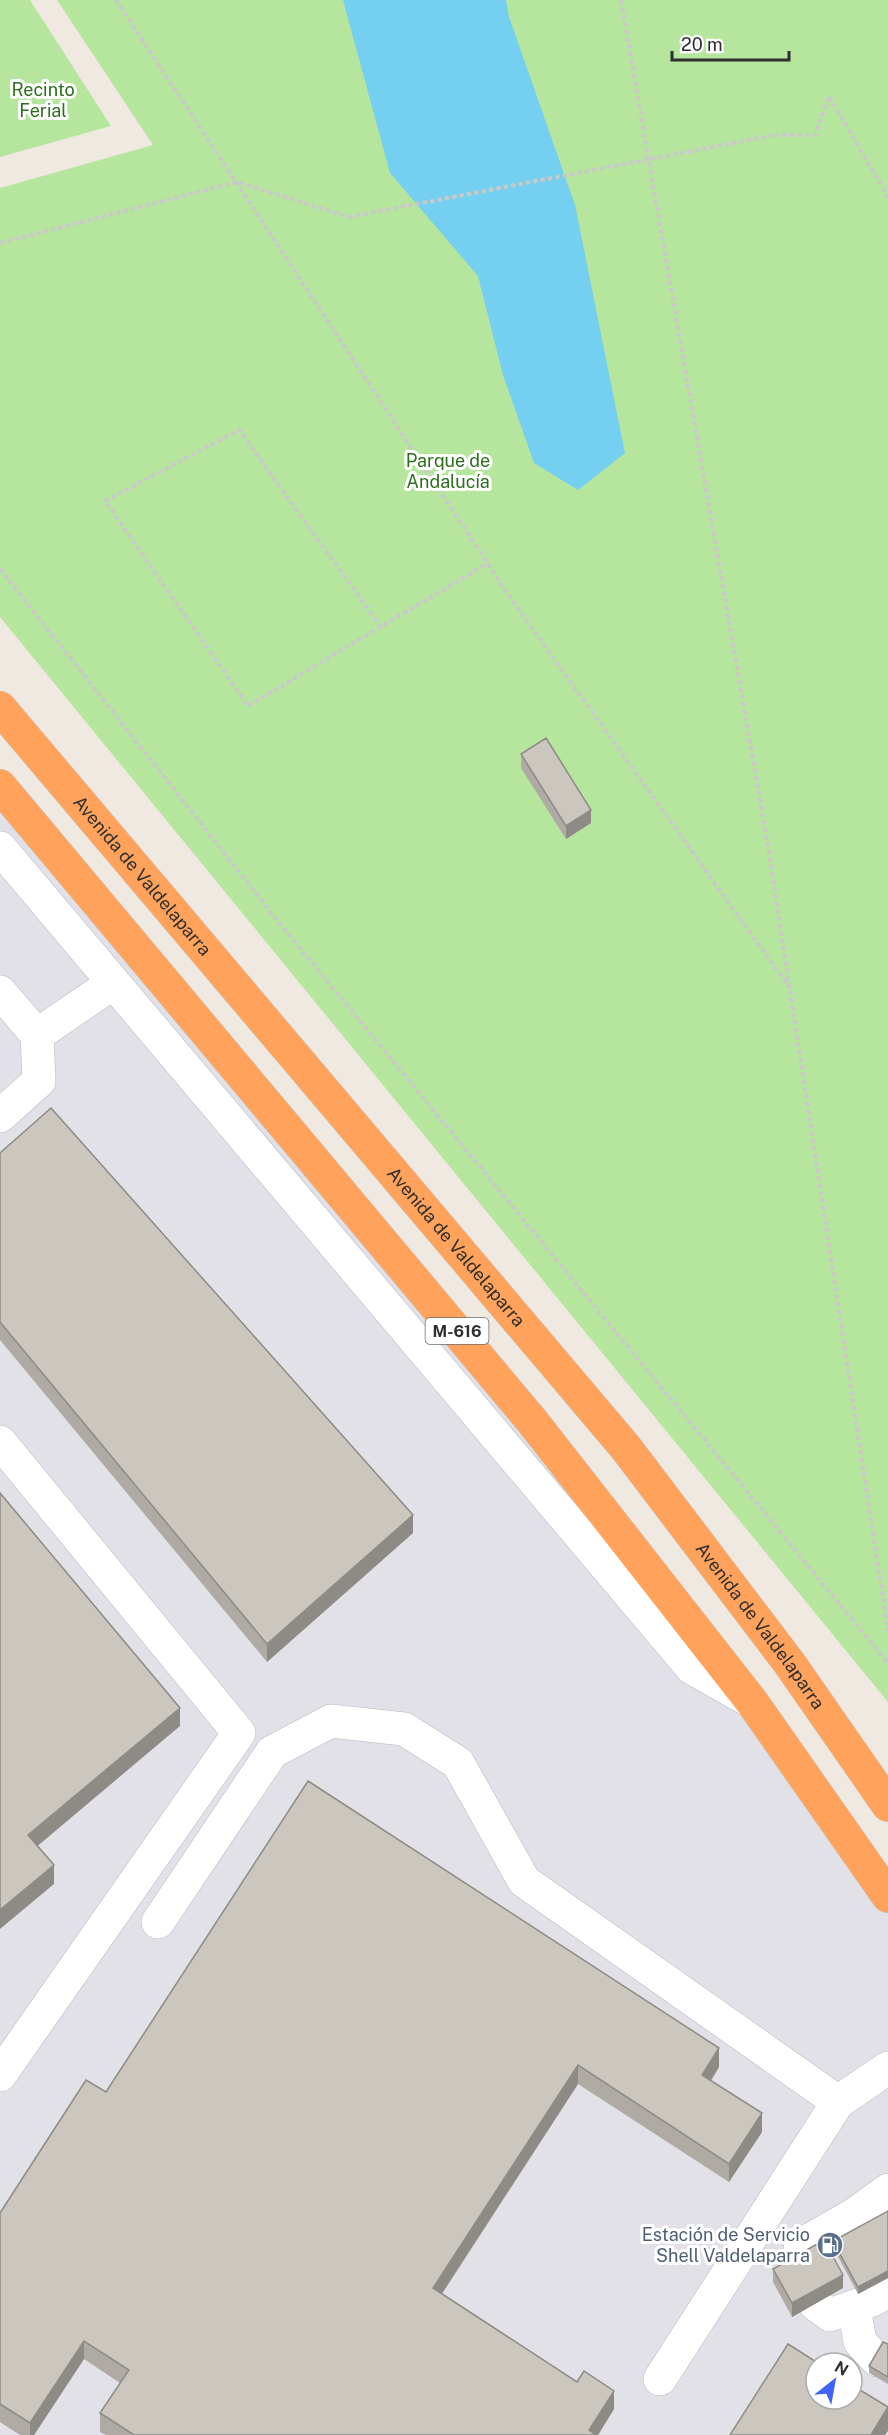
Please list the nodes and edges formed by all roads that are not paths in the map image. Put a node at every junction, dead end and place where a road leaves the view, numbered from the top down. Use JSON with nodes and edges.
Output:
{"nodes":[{"id":1,"x":0,"y":708,"type":"edge"},
{"id":2,"x":0,"y":786,"type":"edge"},
{"id":3,"x":0,"y":848,"type":"edge"},
{"id":4,"x":113,"y":983,"type":"junction"},
{"id":5,"x":0,"y":992,"type":"edge"},
{"id":6,"x":37,"y":1035,"type":"junction"},
{"id":7,"x":0,"y":1116,"type":"edge"},
{"id":8,"x":0,"y":1442,"type":"edge"},
{"id":9,"x":752,"y":1702,"type":"junction"},
{"id":10,"x":888,"y":1805,"type":"edge"},
{"id":11,"x":888,"y":1896,"type":"edge"},
{"id":12,"x":158,"y":1922,"type":"dead end"},
{"id":13,"x":888,"y":2068,"type":"edge"},
{"id":14,"x":0,"y":2075,"type":"edge"},
{"id":15,"x":838,"y":2102,"type":"junction"},
{"id":16,"x":888,"y":2190,"type":"edge"},
{"id":17,"x":796,"y":2269,"type":"edge"},
{"id":18,"x":888,"y":2291,"type":"edge"},
{"id":19,"x":815,"y":2304,"type":"edge"},
{"id":20,"x":854,"y":2307,"type":"junction"},
{"id":21,"x":877,"y":2360,"type":"edge"},
{"id":22,"x":660,"y":2379,"type":"dead end"}],
"edges":[{"from":1,"to":10,"type":"highway","name":"Avenida de Valdelaparra","number":"M-616"},
{"from":2,"to":9,"type":"highway","number":"M-616"},
{"from":3,"to":4,"type":"lane"},
{"from":4,"to":6,"type":"lane"},
{"from":4,"to":9,"type":"lane"},
{"from":5,"to":6,"type":"lane"},
{"from":6,"to":7,"type":"lane"},
{"from":8,"to":14,"type":"lane"},
{"from":9,"to":11,"type":"highway","number":"M-616"},
{"from":12,"to":15,"type":"lane"},
{"from":13,"to":15,"type":"lane"},
{"from":15,"to":22,"type":"lane"},
{"from":16,"to":17,"type":"lane"},
{"from":18,"to":20,"type":"lane"},
{"from":19,"to":20,"type":"lane"},
{"from":20,"to":21,"type":"lane"}]}
